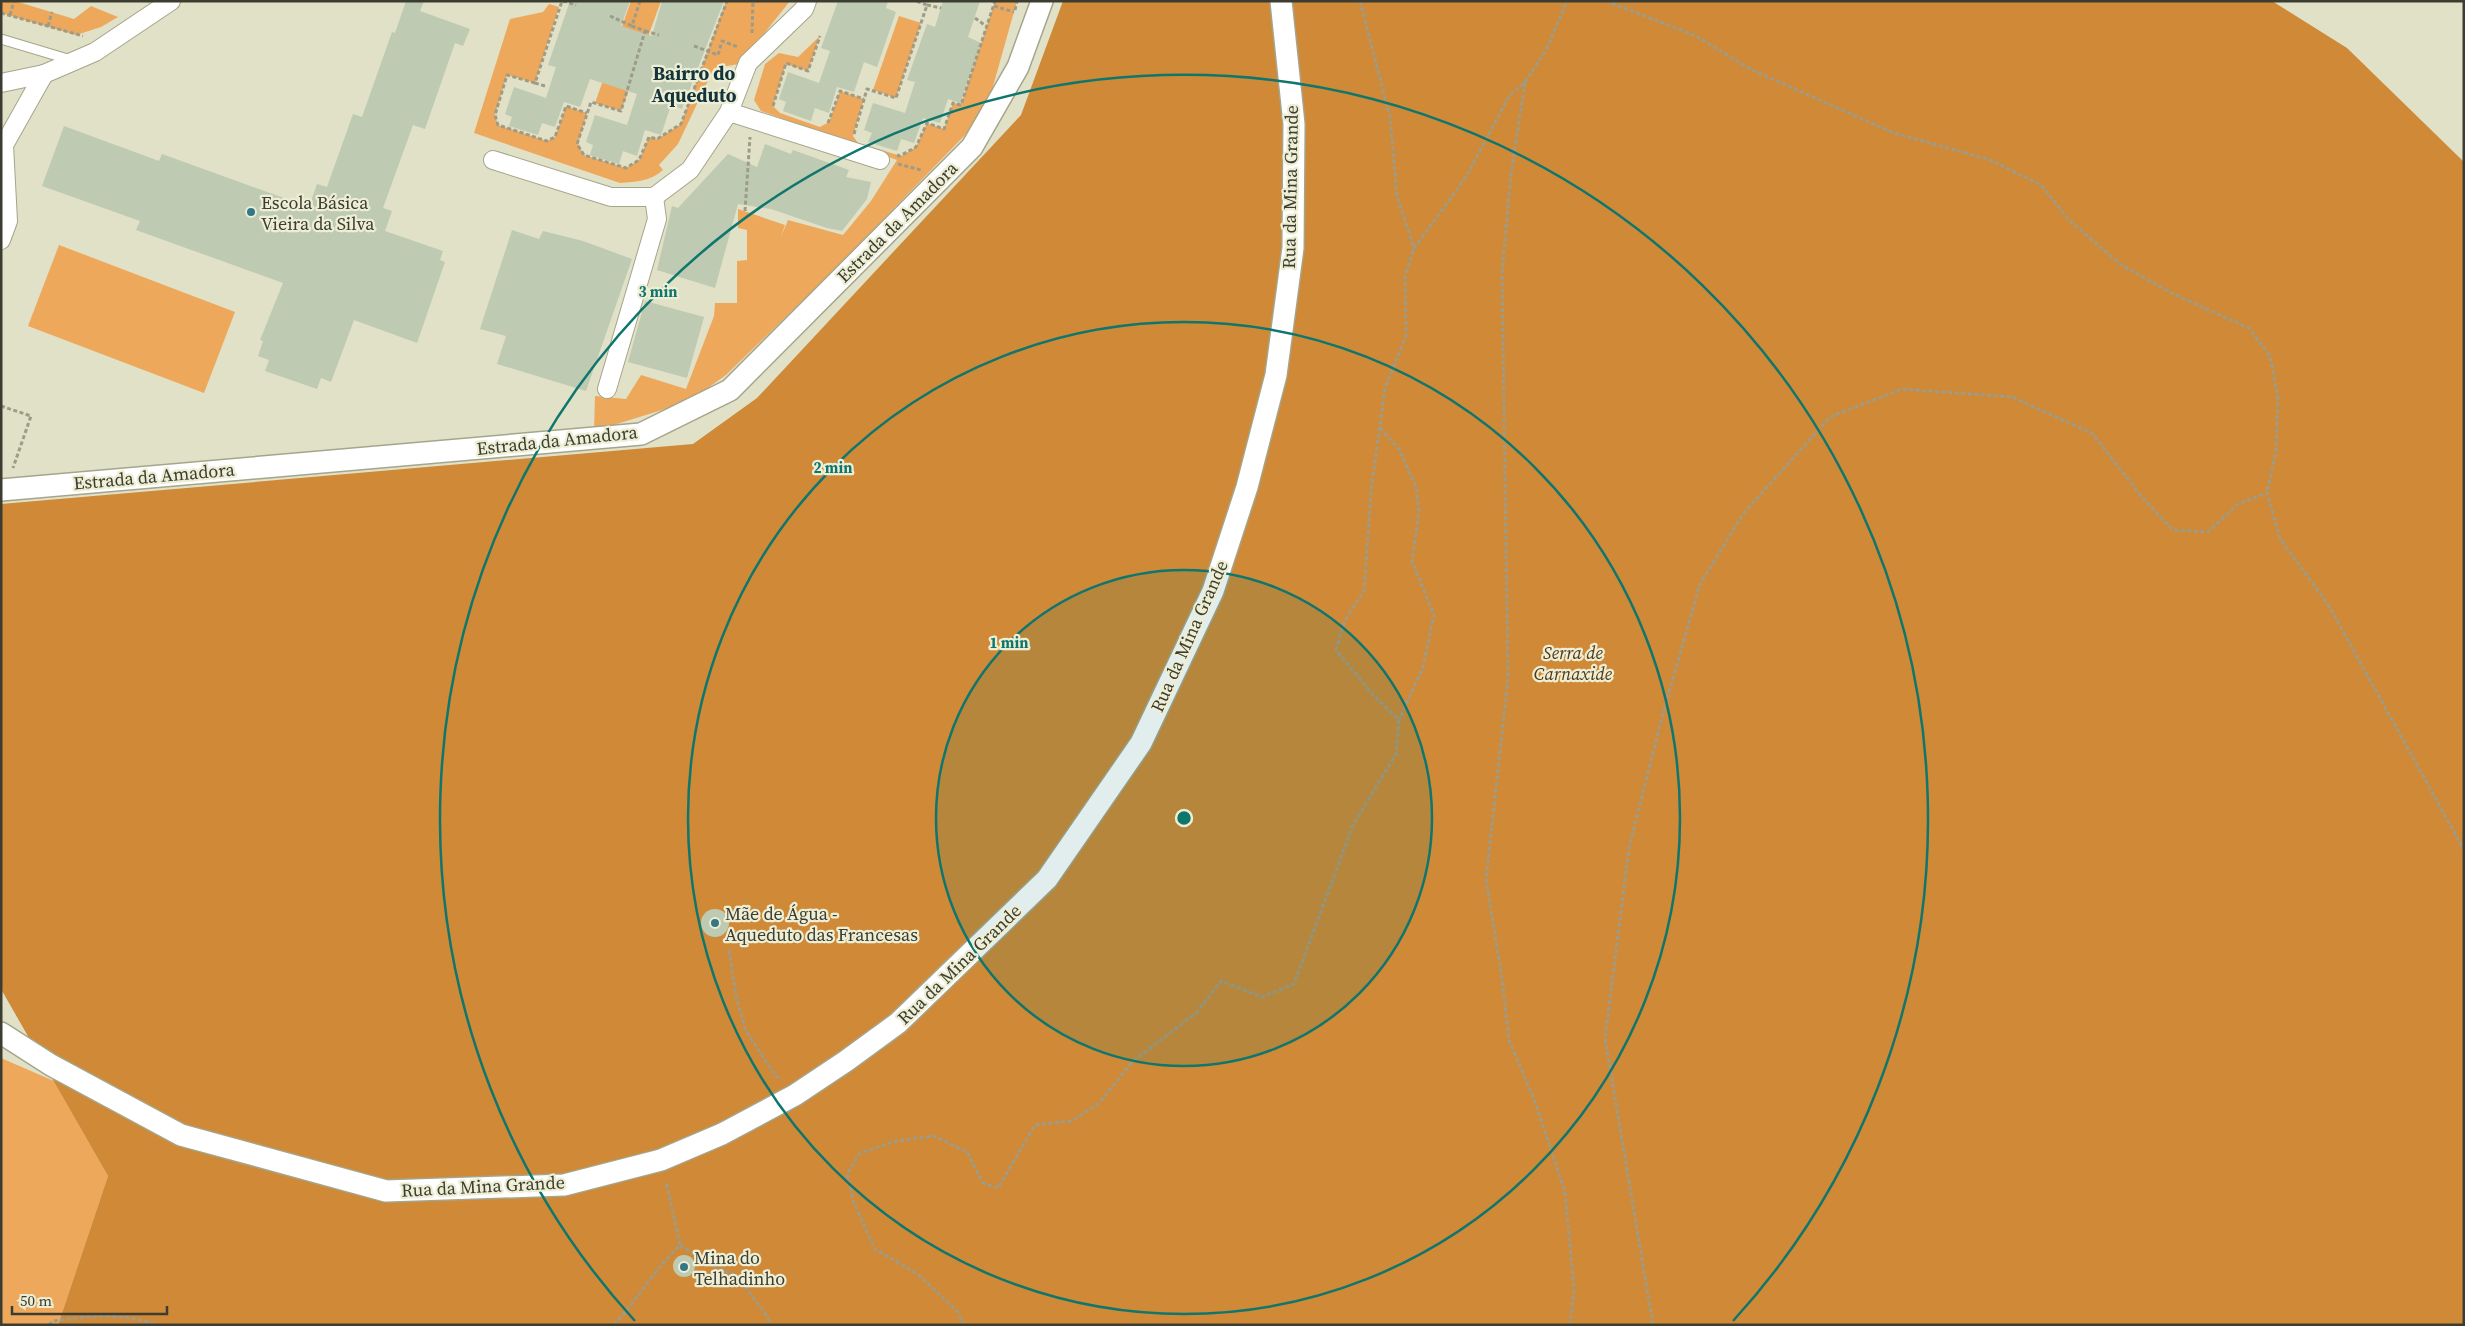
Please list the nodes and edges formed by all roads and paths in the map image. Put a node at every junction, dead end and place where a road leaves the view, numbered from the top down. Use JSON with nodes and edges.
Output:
{"nodes":[{"id":1,"x":14,"y":1,"type":"edge"},
{"id":2,"x":171,"y":1,"type":"edge"},
{"id":3,"x":562,"y":1,"type":"edge"},
{"id":4,"x":640,"y":1,"type":"edge"},
{"id":5,"x":727,"y":1,"type":"edge"},
{"id":6,"x":753,"y":1,"type":"edge"},
{"id":7,"x":806,"y":1,"type":"edge"},
{"id":8,"x":916,"y":1,"type":"edge"},
{"id":9,"x":995,"y":1,"type":"edge"},
{"id":10,"x":1042,"y":1,"type":"edge"},
{"id":11,"x":1281,"y":1,"type":"edge"},
{"id":12,"x":1360,"y":1,"type":"edge"},
{"id":13,"x":1566,"y":1,"type":"edge"},
{"id":14,"x":1606,"y":1,"type":"edge"},
{"id":15,"x":576,"y":5,"type":"dead end"},
{"id":16,"x":927,"y":5,"type":"junction"},
{"id":17,"x":994,"y":6,"type":"junction"},
{"id":18,"x":1023,"y":7,"type":"edge"},
{"id":19,"x":940,"y":8,"type":"dead end"},
{"id":20,"x":52,"y":12,"type":"dead end"},
{"id":21,"x":1,"y":13,"type":"edge"},
{"id":22,"x":10,"y":15,"type":"junction"},
{"id":23,"x":610,"y":16,"type":"dead end"},
{"id":24,"x":975,"y":18,"type":"dead end"},
{"id":25,"x":48,"y":26,"type":"junction"},
{"id":26,"x":632,"y":26,"type":"junction"},
{"id":27,"x":986,"y":26,"type":"junction"},
{"id":28,"x":645,"y":31,"type":"junction"},
{"id":29,"x":90,"y":34,"type":"dead end"},
{"id":30,"x":659,"y":35,"type":"dead end"},
{"id":31,"x":820,"y":36,"type":"dead end"},
{"id":32,"x":1,"y":39,"type":"edge"},
{"id":33,"x":752,"y":41,"type":"dead end"},
{"id":34,"x":694,"y":46,"type":"dead end"},
{"id":35,"x":746,"y":49,"type":"dead end"},
{"id":36,"x":709,"y":51,"type":"junction"},
{"id":37,"x":74,"y":61,"type":"junction"},
{"id":38,"x":1018,"y":67,"type":"junction"},
{"id":39,"x":44,"y":74,"type":"junction"},
{"id":40,"x":1525,"y":82,"type":"junction"},
{"id":41,"x":1,"y":83,"type":"edge"},
{"id":42,"x":535,"y":83,"type":"junction"},
{"id":43,"x":545,"y":86,"type":"dead end"},
{"id":44,"x":864,"y":100,"type":"junction"},
{"id":45,"x":776,"y":110,"type":"dead end"},
{"id":46,"x":729,"y":112,"type":"junction"},
{"id":47,"x":587,"y":113,"type":"junction"},
{"id":48,"x":751,"y":118,"type":"junction"},
{"id":49,"x":825,"y":125,"type":"dead end"},
{"id":50,"x":853,"y":136,"type":"dead end"},
{"id":51,"x":2,"y":144,"type":"edge"},
{"id":52,"x":886,"y":157,"type":"junction"},
{"id":53,"x":493,"y":160,"type":"dead end"},
{"id":54,"x":929,"y":173,"type":"dead end"},
{"id":55,"x":654,"y":197,"type":"junction"},
{"id":56,"x":745,"y":211,"type":"dead end"},
{"id":57,"x":1,"y":240,"type":"edge"},
{"id":58,"x":1414,"y":248,"type":"junction"},
{"id":59,"x":608,"y":389,"type":"dead end"},
{"id":60,"x":1,"y":406,"type":"edge"},
{"id":61,"x":1379,"y":428,"type":"junction"},
{"id":62,"x":14,"y":468,"type":"dead end"},
{"id":63,"x":1,"y":490,"type":"edge"},
{"id":64,"x":2267,"y":492,"type":"junction"},
{"id":65,"x":1399,"y":720,"type":"junction"},
{"id":66,"x":2464,"y":850,"type":"edge"},
{"id":67,"x":729,"y":950,"type":"dead end"},
{"id":68,"x":1,"y":1033,"type":"edge"},
{"id":69,"x":795,"y":1095,"type":"junction"},
{"id":70,"x":661,"y":1160,"type":"junction"},
{"id":71,"x":680,"y":1245,"type":"junction"},
{"id":72,"x":49,"y":1325,"type":"edge"},
{"id":73,"x":158,"y":1325,"type":"edge"},
{"id":74,"x":614,"y":1325,"type":"edge"},
{"id":75,"x":771,"y":1325,"type":"edge"},
{"id":76,"x":964,"y":1325,"type":"edge"},
{"id":77,"x":1570,"y":1325,"type":"edge"},
{"id":78,"x":1653,"y":1325,"type":"edge"}],
"edges":[{"from":1,"to":22,"type":"path"},
{"from":2,"to":37,"type":"street"},
{"from":3,"to":15,"type":"path"},
{"from":3,"to":42,"type":"path"},
{"from":4,"to":26,"type":"path"},
{"from":5,"to":36,"type":"path"},
{"from":6,"to":33,"type":"path"},
{"from":7,"to":46,"type":"street"},
{"from":8,"to":16,"type":"path"},
{"from":9,"to":17,"type":"path"},
{"from":10,"to":38,"type":"street","name":"Estrada da Amadora"},
{"from":11,"to":69,"type":"street","name":"Rua da Mina Grande"},
{"from":12,"to":58,"type":"path"},
{"from":13,"to":40,"type":"path"},
{"from":14,"to":64,"type":"path"},
{"from":16,"to":19,"type":"path"},
{"from":16,"to":44,"type":"path"},
{"from":17,"to":18,"type":"path"},
{"from":17,"to":27,"type":"path"},
{"from":18,"to":38,"type":"street","name":"Estrada da Amadora"},
{"from":20,"to":25,"type":"path"},
{"from":21,"to":22,"type":"path"},
{"from":22,"to":25,"type":"path"},
{"from":23,"to":26,"type":"path"},
{"from":24,"to":27,"type":"path"},
{"from":25,"to":29,"type":"path"},
{"from":26,"to":28,"type":"path"},
{"from":27,"to":52,"type":"path"},
{"from":28,"to":30,"type":"path"},
{"from":28,"to":47,"type":"path"},
{"from":31,"to":45,"type":"path"},
{"from":32,"to":37,"type":"lane"},
{"from":34,"to":36,"type":"path"},
{"from":35,"to":36,"type":"path"},
{"from":36,"to":47,"type":"path"},
{"from":37,"to":39,"type":"street"},
{"from":38,"to":63,"type":"street","name":"Estrada da Amadora"},
{"from":39,"to":41,"type":"street"},
{"from":39,"to":51,"type":"street"},
{"from":40,"to":58,"type":"path"},
{"from":40,"to":77,"type":"path"},
{"from":42,"to":43,"type":"path"},
{"from":42,"to":47,"type":"path"},
{"from":44,"to":49,"type":"path"},
{"from":44,"to":50,"type":"path"},
{"from":46,"to":48,"type":"street"},
{"from":46,"to":55,"type":"street"},
{"from":48,"to":52,"type":"street"},
{"from":48,"to":56,"type":"path"},
{"from":51,"to":57,"type":"street"},
{"from":52,"to":54,"type":"path"},
{"from":53,"to":55,"type":"street"},
{"from":55,"to":59,"type":"street"},
{"from":58,"to":61,"type":"path"},
{"from":60,"to":62,"type":"path"},
{"from":61,"to":65,"type":"path"},
{"from":61,"to":65,"type":"path"},
{"from":64,"to":66,"type":"path"},
{"from":64,"to":78,"type":"path"},
{"from":65,"to":76,"type":"path"},
{"from":67,"to":69,"type":"path"},
{"from":68,"to":70,"type":"street","name":"Rua da Mina Grande"},
{"from":69,"to":70,"type":"street","name":"Rua da Mina Grande"},
{"from":70,"to":71,"type":"path"},
{"from":71,"to":74,"type":"path"},
{"from":71,"to":75,"type":"path"},
{"from":72,"to":73,"type":"path"}]}
